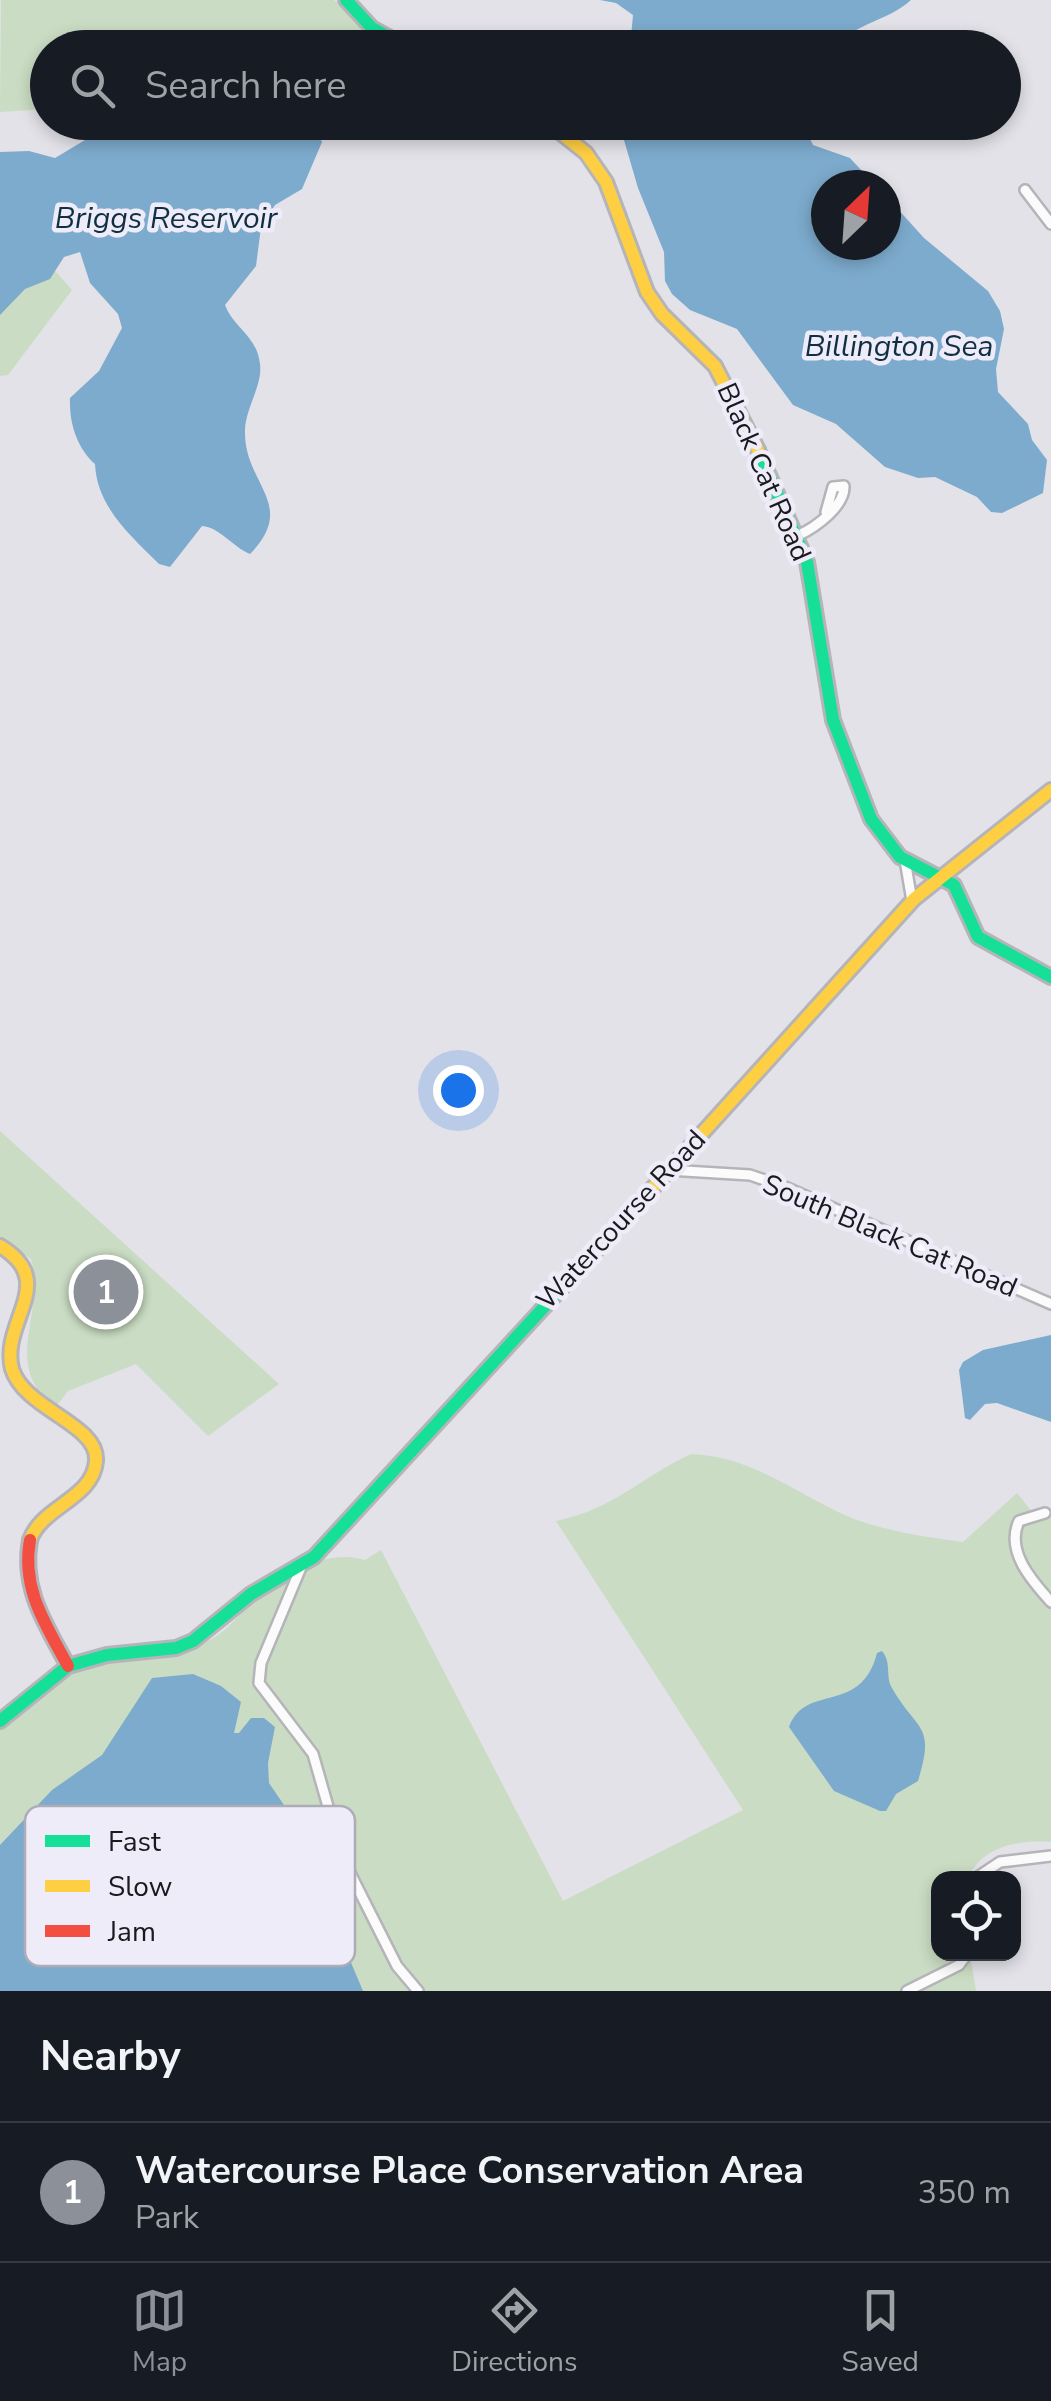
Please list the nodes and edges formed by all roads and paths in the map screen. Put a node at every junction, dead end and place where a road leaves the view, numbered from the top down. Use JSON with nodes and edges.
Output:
{"nodes":[{"id":1,"x":346,"y":0,"type":"edge"},
{"id":2,"x":376,"y":30,"type":"edge"},
{"id":3,"x":570,"y":140,"type":"edge"},
{"id":4,"x":1025,"y":190,"type":"dead end"},
{"id":5,"x":1051,"y":224,"type":"edge"},
{"id":6,"x":826,"y":512,"type":"dead end"},
{"id":7,"x":799,"y":535,"type":"junction"},
{"id":8,"x":1051,"y":790,"type":"edge"},
{"id":9,"x":906,"y":860,"type":"junction"},
{"id":10,"x":942,"y":875,"type":"junction"},
{"id":11,"x":912,"y":901,"type":"junction"},
{"id":12,"x":1051,"y":977,"type":"edge"},
{"id":13,"x":668,"y":1170,"type":"junction"},
{"id":14,"x":0,"y":1246,"type":"edge"},
{"id":15,"x":1051,"y":1304,"type":"edge"},
{"id":16,"x":1045,"y":1513,"type":"dead end"},
{"id":17,"x":302,"y":1565,"type":"junction"},
{"id":18,"x":1051,"y":1602,"type":"edge"},
{"id":19,"x":68,"y":1666,"type":"junction"},
{"id":20,"x":0,"y":1721,"type":"edge"},
{"id":21,"x":328,"y":1806,"type":"edge"},
{"id":22,"x":1051,"y":1856,"type":"edge"},
{"id":23,"x":986,"y":1871,"type":"edge"},
{"id":24,"x":355,"y":1882,"type":"edge"},
{"id":25,"x":962,"y":1961,"type":"edge"},
{"id":26,"x":418,"y":1991,"type":"edge"},
{"id":27,"x":908,"y":1991,"type":"edge"}],
"edges":[{"from":1,"to":2,"type":"street"},
{"from":3,"to":7,"type":"street","name":"Black Cat Road"},
{"from":4,"to":5,"type":"street"},
{"from":6,"to":7,"type":"street"},
{"from":7,"to":9,"type":"street","name":"Black Cat Road"},
{"from":8,"to":10,"type":"street","name":"Watercourse Road"},
{"from":9,"to":10,"type":"street","name":"Black Cat Road"},
{"from":9,"to":11,"type":"street"},
{"from":10,"to":11,"type":"street","name":"Watercourse Road"},
{"from":10,"to":12,"type":"street"},
{"from":11,"to":13,"type":"street","name":"Watercourse Road"},
{"from":13,"to":15,"type":"street","name":"South Black Cat Road"},
{"from":13,"to":17,"type":"street","name":"Watercourse Road"},
{"from":14,"to":19,"type":"street"},
{"from":16,"to":18,"type":"street"},
{"from":17,"to":19,"type":"street","name":"Watercourse Road"},
{"from":17,"to":21,"type":"street"},
{"from":19,"to":20,"type":"street"},
{"from":22,"to":23,"type":"street"},
{"from":24,"to":26,"type":"street"},
{"from":25,"to":27,"type":"street"}]}
